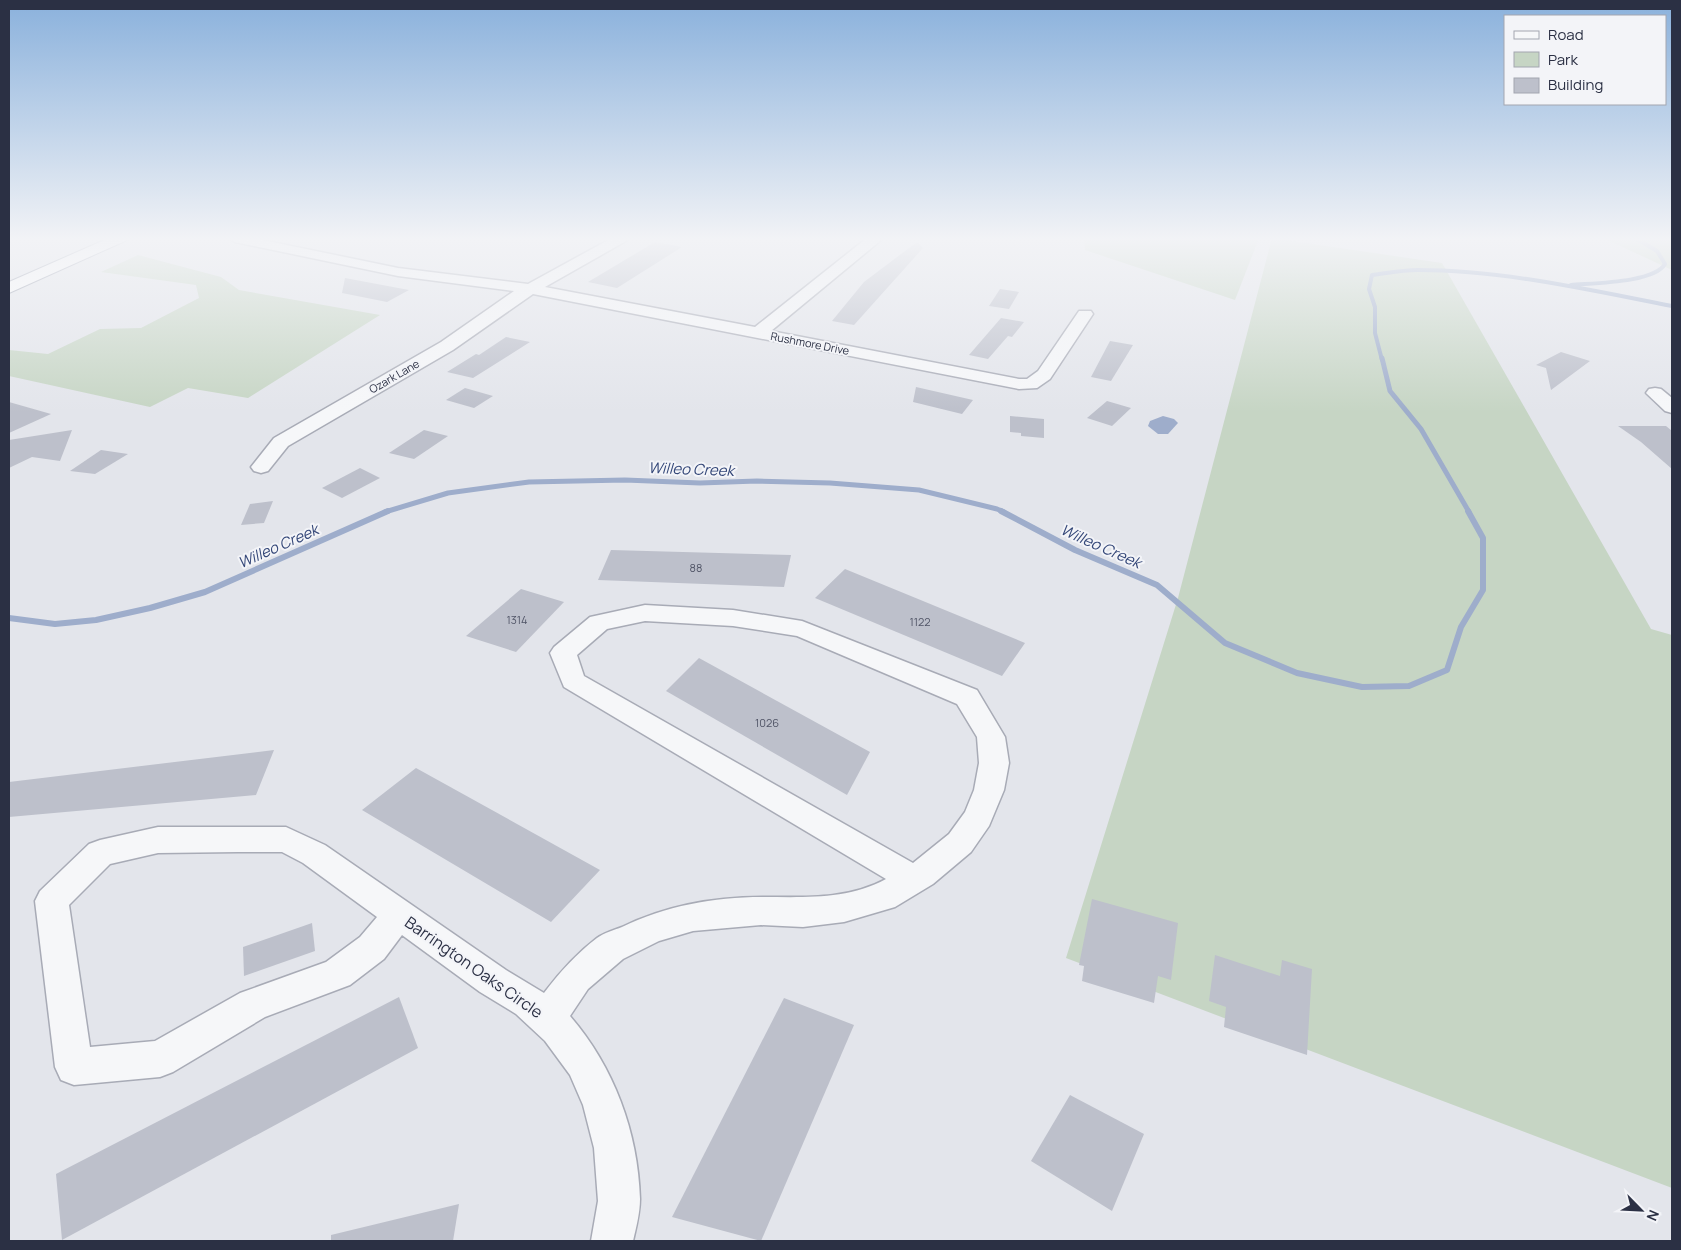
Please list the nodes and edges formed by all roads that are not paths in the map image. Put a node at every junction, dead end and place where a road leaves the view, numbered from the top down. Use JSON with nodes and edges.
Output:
{"nodes":[{"id":1,"x":521,"y":296,"type":"edge"},
{"id":2,"x":570,"y":296,"type":"edge"},
{"id":3,"x":803,"y":296,"type":"edge"},
{"id":4,"x":1085,"y":314,"type":"dead end"},
{"id":5,"x":758,"y":333,"type":"junction"},
{"id":6,"x":1655,"y":393,"type":"dead end"},
{"id":7,"x":1672,"y":407,"type":"edge"},
{"id":8,"x":261,"y":467,"type":"dead end"},
{"id":9,"x":914,"y":880,"type":"junction"},
{"id":10,"x":399,"y":914,"type":"junction"},
{"id":11,"x":547,"y":1018,"type":"junction"},
{"id":12,"x":612,"y":1241,"type":"edge"}],
"edges":[{"from":1,"to":8,"type":"street","name":"Ozark Lane"},
{"from":2,"to":5,"type":"street","name":"Rushmore Drive"},
{"from":3,"to":5,"type":"street"},
{"from":4,"to":5,"type":"street","name":"Rushmore Drive"},
{"from":6,"to":7,"type":"street"},
{"from":9,"to":9,"type":"street"},
{"from":9,"to":11,"type":"street"},
{"from":10,"to":10,"type":"street","name":"Barrington Oaks Circle"},
{"from":10,"to":11,"type":"street","name":"Barrington Oaks Circle"},
{"from":11,"to":12,"type":"street","name":"Barrington Oaks Circle"}]}
